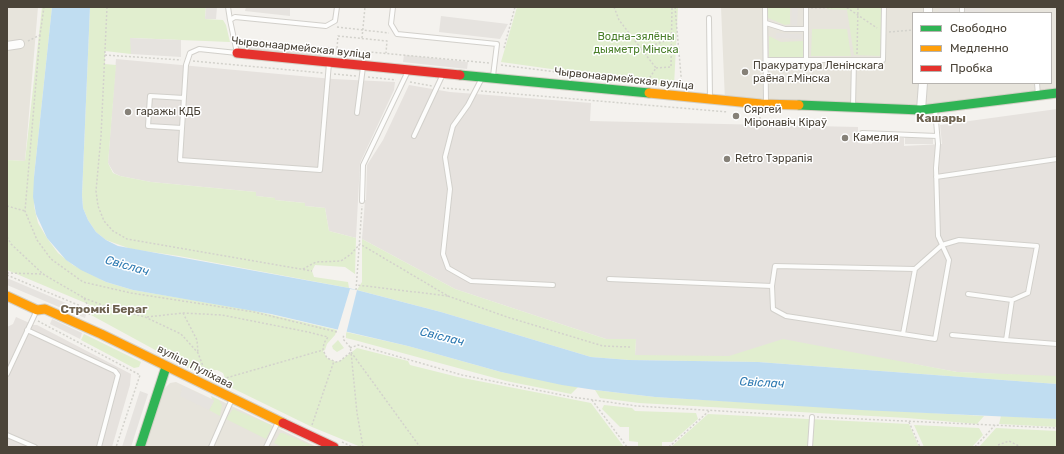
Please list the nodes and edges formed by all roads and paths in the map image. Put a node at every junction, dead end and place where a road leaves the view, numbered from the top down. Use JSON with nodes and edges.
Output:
{"nodes":[{"id":1,"x":44,"y":7,"type":"edge"},
{"id":2,"x":107,"y":7,"type":"edge"},
{"id":3,"x":228,"y":7,"type":"edge"},
{"id":4,"x":337,"y":7,"type":"edge"},
{"id":5,"x":365,"y":7,"type":"edge"},
{"id":6,"x":393,"y":7,"type":"edge"},
{"id":7,"x":515,"y":7,"type":"edge"},
{"id":8,"x":614,"y":7,"type":"edge"},
{"id":9,"x":672,"y":7,"type":"edge"},
{"id":10,"x":675,"y":7,"type":"edge"},
{"id":11,"x":765,"y":7,"type":"edge"},
{"id":12,"x":806,"y":7,"type":"edge"},
{"id":13,"x":858,"y":7,"type":"edge"},
{"id":14,"x":884,"y":7,"type":"edge"},
{"id":15,"x":858,"y":15,"type":"junction"},
{"id":16,"x":708,"y":18,"type":"dead end"},
{"id":17,"x":230,"y":20,"type":"junction"},
{"id":18,"x":766,"y":23,"type":"junction"},
{"id":19,"x":326,"y":26,"type":"junction"},
{"id":20,"x":806,"y":29,"type":"junction"},
{"id":21,"x":362,"y":30,"type":"junction"},
{"id":22,"x":912,"y":30,"type":"edge"},
{"id":23,"x":884,"y":33,"type":"junction"},
{"id":24,"x":397,"y":34,"type":"junction"},
{"id":25,"x":40,"y":35,"type":"junction"},
{"id":26,"x":362,"y":38,"type":"junction"},
{"id":27,"x":671,"y":38,"type":"junction"},
{"id":28,"x":234,"y":39,"type":"junction"},
{"id":29,"x":20,"y":44,"type":"joint"},
{"id":30,"x":7,"y":46,"type":"edge"},
{"id":31,"x":337,"y":48,"type":"junction"},
{"id":32,"x":503,"y":50,"type":"dead end"},
{"id":33,"x":640,"y":50,"type":"junction"},
{"id":34,"x":237,"y":53,"type":"junction"},
{"id":35,"x":386,"y":53,"type":"junction"},
{"id":36,"x":105,"y":55,"type":"junction"},
{"id":37,"x":766,"y":60,"type":"junction"},
{"id":38,"x":806,"y":60,"type":"junction"},
{"id":39,"x":856,"y":60,"type":"junction"},
{"id":40,"x":187,"y":61,"type":"junction"},
{"id":41,"x":329,"y":63,"type":"junction"},
{"id":42,"x":495,"y":63,"type":"junction"},
{"id":43,"x":363,"y":66,"type":"junction"},
{"id":44,"x":656,"y":68,"type":"junction"},
{"id":45,"x":408,"y":71,"type":"junction"},
{"id":46,"x":328,"y":74,"type":"junction"},
{"id":47,"x":443,"y":74,"type":"junction"},
{"id":48,"x":363,"y":76,"type":"junction"},
{"id":49,"x":482,"y":78,"type":"junction"},
{"id":50,"x":492,"y":79,"type":"junction"},
{"id":51,"x":616,"y":79,"type":"dead end"},
{"id":52,"x":403,"y":81,"type":"junction"},
{"id":53,"x":647,"y":84,"type":"dead end"},
{"id":54,"x":923,"y":84,"type":"edge"},
{"id":55,"x":1037,"y":84,"type":"edge"},
{"id":56,"x":436,"y":87,"type":"junction"},
{"id":57,"x":675,"y":87,"type":"dead end"},
{"id":58,"x":682,"y":88,"type":"junction"},
{"id":59,"x":1057,"y":93,"type":"edge"},
{"id":60,"x":1039,"y":96,"type":"junction"},
{"id":61,"x":184,"y":98,"type":"junction"},
{"id":62,"x":685,"y":98,"type":"junction"},
{"id":63,"x":710,"y":100,"type":"junction"},
{"id":64,"x":766,"y":104,"type":"junction"},
{"id":65,"x":853,"y":107,"type":"junction"},
{"id":66,"x":934,"y":109,"type":"junction"},
{"id":67,"x":922,"y":110,"type":"junction"},
{"id":68,"x":357,"y":113,"type":"dead end"},
{"id":69,"x":182,"y":128,"type":"junction"},
{"id":70,"x":862,"y":133,"type":"dead end"},
{"id":71,"x":414,"y":136,"type":"dead end"},
{"id":72,"x":937,"y":136,"type":"junction"},
{"id":73,"x":1057,"y":159,"type":"edge"},
{"id":74,"x":936,"y":177,"type":"junction"},
{"id":75,"x":362,"y":201,"type":"joint"},
{"id":76,"x":7,"y":206,"type":"edge"},
{"id":77,"x":25,"y":211,"type":"junction"},
{"id":78,"x":7,"y":237,"type":"edge"},
{"id":79,"x":360,"y":244,"type":"junction"},
{"id":80,"x":942,"y":245,"type":"junction"},
{"id":81,"x":303,"y":269,"type":"junction"},
{"id":82,"x":915,"y":269,"type":"junction"},
{"id":83,"x":312,"y":271,"type":"dead end"},
{"id":84,"x":7,"y":274,"type":"edge"},
{"id":85,"x":44,"y":274,"type":"junction"},
{"id":86,"x":609,"y":279,"type":"dead end"},
{"id":87,"x":357,"y":285,"type":"junction"},
{"id":88,"x":553,"y":285,"type":"dead end"},
{"id":89,"x":772,"y":286,"type":"junction"},
{"id":90,"x":7,"y":289,"type":"edge"},
{"id":91,"x":356,"y":290,"type":"dead end"},
{"id":92,"x":968,"y":294,"type":"dead end"},
{"id":93,"x":7,"y":296,"type":"edge"},
{"id":94,"x":448,"y":296,"type":"junction"},
{"id":95,"x":84,"y":298,"type":"junction"},
{"id":96,"x":1012,"y":300,"type":"junction"},
{"id":97,"x":38,"y":312,"type":"junction"},
{"id":98,"x":183,"y":313,"type":"junction"},
{"id":99,"x":145,"y":317,"type":"junction"},
{"id":100,"x":27,"y":330,"type":"junction"},
{"id":101,"x":337,"y":332,"type":"dead end"},
{"id":102,"x":344,"y":334,"type":"dead end"},
{"id":103,"x":903,"y":334,"type":"junction"},
{"id":104,"x":952,"y":335,"type":"dead end"},
{"id":105,"x":1006,"y":340,"type":"junction"},
{"id":106,"x":1057,"y":344,"type":"edge"},
{"id":107,"x":630,"y":346,"type":"dead end"},
{"id":108,"x":350,"y":348,"type":"junction"},
{"id":109,"x":323,"y":350,"type":"junction"},
{"id":110,"x":351,"y":352,"type":"junction"},
{"id":111,"x":198,"y":353,"type":"junction"},
{"id":112,"x":334,"y":361,"type":"junction"},
{"id":113,"x":166,"y":367,"type":"junction"},
{"id":114,"x":7,"y":374,"type":"edge"},
{"id":115,"x":209,"y":377,"type":"dead end"},
{"id":116,"x":214,"y":382,"type":"dead end"},
{"id":117,"x":232,"y":399,"type":"junction"},
{"id":118,"x":592,"y":400,"type":"junction"},
{"id":119,"x":709,"y":411,"type":"junction"},
{"id":120,"x":812,"y":417,"type":"junction"},
{"id":121,"x":278,"y":421,"type":"junction"},
{"id":122,"x":909,"y":422,"type":"junction"},
{"id":123,"x":995,"y":425,"type":"junction"},
{"id":124,"x":1057,"y":428,"type":"edge"},
{"id":125,"x":310,"y":429,"type":"dead end"},
{"id":126,"x":7,"y":435,"type":"edge"},
{"id":127,"x":998,"y":445,"type":"dead end"},
{"id":128,"x":35,"y":447,"type":"edge"},
{"id":129,"x":99,"y":447,"type":"edge"},
{"id":130,"x":116,"y":447,"type":"edge"},
{"id":131,"x":140,"y":447,"type":"edge"},
{"id":132,"x":211,"y":447,"type":"edge"},
{"id":133,"x":266,"y":447,"type":"edge"},
{"id":134,"x":334,"y":447,"type":"edge"},
{"id":135,"x":363,"y":447,"type":"edge"},
{"id":136,"x":420,"y":447,"type":"edge"},
{"id":137,"x":626,"y":447,"type":"edge"},
{"id":138,"x":669,"y":447,"type":"edge"},
{"id":139,"x":810,"y":447,"type":"edge"},
{"id":140,"x":920,"y":447,"type":"edge"},
{"id":141,"x":975,"y":447,"type":"edge"},
{"id":142,"x":1021,"y":447,"type":"edge"}],
"edges":[{"from":1,"to":25,"type":"path"},
{"from":2,"to":36,"type":"path"},
{"from":3,"to":17,"type":"lane"},
{"from":4,"to":19,"type":"lane"},
{"from":5,"to":21,"type":"path"},
{"from":6,"to":24,"type":"lane"},
{"from":7,"to":32,"type":"path"},
{"from":8,"to":33,"type":"path"},
{"from":9,"to":27,"type":"path"},
{"from":10,"to":58,"type":"path"},
{"from":11,"to":18,"type":"lane"},
{"from":12,"to":15,"type":"path"},
{"from":12,"to":20,"type":"lane"},
{"from":13,"to":15,"type":"path"},
{"from":14,"to":23,"type":"lane"},
{"from":15,"to":23,"type":"path"},
{"from":15,"to":39,"type":"path"},
{"from":16,"to":63,"type":"lane"},
{"from":17,"to":19,"type":"lane"},
{"from":17,"to":28,"type":"lane"},
{"from":18,"to":20,"type":"lane"},
{"from":18,"to":37,"type":"lane"},
{"from":19,"to":21,"type":"path"},
{"from":20,"to":38,"type":"lane"},
{"from":21,"to":24,"type":"path"},
{"from":21,"to":26,"type":"path"},
{"from":22,"to":23,"type":"path"},
{"from":23,"to":39,"type":"lane"},
{"from":24,"to":42,"type":"lane"},
{"from":25,"to":29,"type":"path"},
{"from":25,"to":77,"type":"path"},
{"from":26,"to":31,"type":"path"},
{"from":26,"to":35,"type":"path"},
{"from":27,"to":33,"type":"path"},
{"from":27,"to":44,"type":"path"},
{"from":28,"to":31,"type":"path"},
{"from":28,"to":34,"type":"lane"},
{"from":29,"to":30,"type":"street"},
{"from":31,"to":35,"type":"path"},
{"from":33,"to":44,"type":"path"},
{"from":34,"to":40,"type":"lane","name":"Чырвонаармейская вуліца"},
{"from":34,"to":41,"type":"street","name":"Чырвонаармейская вуліца"},
{"from":35,"to":42,"type":"path"},
{"from":36,"to":40,"type":"path"},
{"from":36,"to":81,"type":"path"},
{"from":37,"to":38,"type":"lane"},
{"from":37,"to":64,"type":"lane"},
{"from":38,"to":39,"type":"lane"},
{"from":39,"to":65,"type":"lane"},
{"from":40,"to":46,"type":"path"},
{"from":40,"to":61,"type":"lane"},
{"from":41,"to":43,"type":"street","name":"Чырвонаармейская вуліца"},
{"from":41,"to":46,"type":"lane"},
{"from":42,"to":50,"type":"lane"},
{"from":42,"to":51,"type":"path"},
{"from":43,"to":45,"type":"street","name":"Чырвонаармейская вуліца"},
{"from":43,"to":48,"type":"lane"},
{"from":44,"to":53,"type":"path"},
{"from":45,"to":47,"type":"street","name":"Чырвонаармейская вуліца"},
{"from":45,"to":52,"type":"lane"},
{"from":46,"to":48,"type":"path"},
{"from":46,"to":69,"type":"lane"},
{"from":47,"to":49,"type":"street","name":"Чырвонаармейская вуліца"},
{"from":47,"to":56,"type":"lane"},
{"from":48,"to":52,"type":"path"},
{"from":48,"to":68,"type":"lane"},
{"from":49,"to":50,"type":"street","name":"Чырвонаармейская вуліца"},
{"from":49,"to":88,"type":"lane"},
{"from":50,"to":62,"type":"street","name":"Чырвонаармейская вуліца"},
{"from":52,"to":56,"type":"path"},
{"from":52,"to":75,"type":"lane"},
{"from":54,"to":67,"type":"street"},
{"from":55,"to":60,"type":"lane"},
{"from":56,"to":71,"type":"lane"},
{"from":57,"to":58,"type":"path"},
{"from":58,"to":62,"type":"path"},
{"from":59,"to":60,"type":"street","name":"Чырвонаармейская вуліца"},
{"from":60,"to":66,"type":"street","name":"Чырвонаармейская вуліца"},
{"from":61,"to":69,"type":"lane"},
{"from":61,"to":69,"type":"lane"},
{"from":62,"to":63,"type":"street","name":"Чырвонаармейская вуліца"},
{"from":63,"to":64,"type":"street","name":"Чырвонаармейская вуліца"},
{"from":64,"to":65,"type":"street","name":"Чырвонаармейская вуліца"},
{"from":65,"to":67,"type":"street","name":"Чырвонаармейская вуліца"},
{"from":66,"to":67,"type":"street","name":"Чырвонаармейская вуліца"},
{"from":66,"to":72,"type":"lane"},
{"from":70,"to":72,"type":"lane"},
{"from":72,"to":74,"type":"lane"},
{"from":73,"to":74,"type":"lane"},
{"from":74,"to":80,"type":"lane"},
{"from":75,"to":79,"type":"path"},
{"from":76,"to":77,"type":"path"},
{"from":77,"to":101,"type":"path"},
{"from":78,"to":85,"type":"path"},
{"from":79,"to":81,"type":"path"},
{"from":79,"to":87,"type":"path"},
{"from":79,"to":94,"type":"path"},
{"from":80,"to":82,"type":"lane"},
{"from":80,"to":96,"type":"lane"},
{"from":80,"to":103,"type":"lane"},
{"from":81,"to":83,"type":"path"},
{"from":82,"to":89,"type":"lane"},
{"from":82,"to":103,"type":"lane"},
{"from":84,"to":85,"type":"path"},
{"from":84,"to":95,"type":"path"},
{"from":85,"to":95,"type":"path"},
{"from":86,"to":89,"type":"lane"},
{"from":87,"to":91,"type":"path"},
{"from":87,"to":94,"type":"path"},
{"from":89,"to":103,"type":"lane"},
{"from":90,"to":97,"type":"street","name":"вуліца Пуліхава"},
{"from":92,"to":96,"type":"lane"},
{"from":93,"to":97,"type":"street","name":"вуліца Пуліхава"},
{"from":94,"to":107,"type":"path"},
{"from":95,"to":99,"type":"path"},
{"from":96,"to":105,"type":"lane"},
{"from":97,"to":100,"type":"lane"},
{"from":97,"to":113,"type":"street","name":"вуліца Пуліхава"},
{"from":97,"to":130,"type":"path"},
{"from":98,"to":99,"type":"path"},
{"from":98,"to":109,"type":"path"},
{"from":98,"to":111,"type":"path"},
{"from":99,"to":111,"type":"path"},
{"from":100,"to":114,"type":"lane"},
{"from":100,"to":129,"type":"lane"},
{"from":102,"to":108,"type":"path"},
{"from":104,"to":105,"type":"lane"},
{"from":105,"to":106,"type":"lane"},
{"from":108,"to":110,"type":"path"},
{"from":108,"to":118,"type":"path"},
{"from":109,"to":112,"type":"path"},
{"from":109,"to":116,"type":"path"},
{"from":110,"to":112,"type":"path"},
{"from":110,"to":135,"type":"path"},
{"from":110,"to":136,"type":"path"},
{"from":111,"to":115,"type":"path"},
{"from":112,"to":125,"type":"path"},
{"from":113,"to":117,"type":"street","name":"вуліца Пуліхава"},
{"from":113,"to":131,"type":"street"},
{"from":117,"to":121,"type":"street","name":"вуліца Пуліхава"},
{"from":117,"to":132,"type":"lane"},
{"from":118,"to":119,"type":"path"},
{"from":118,"to":137,"type":"path"},
{"from":119,"to":120,"type":"path"},
{"from":119,"to":138,"type":"path"},
{"from":120,"to":122,"type":"path"},
{"from":120,"to":139,"type":"lane"},
{"from":121,"to":133,"type":"lane"},
{"from":121,"to":134,"type":"street","name":"вуліца Пуліхава"},
{"from":122,"to":123,"type":"path"},
{"from":122,"to":140,"type":"path"},
{"from":123,"to":124,"type":"path"},
{"from":123,"to":141,"type":"path"},
{"from":126,"to":128,"type":"lane"},
{"from":127,"to":142,"type":"path"}]}
